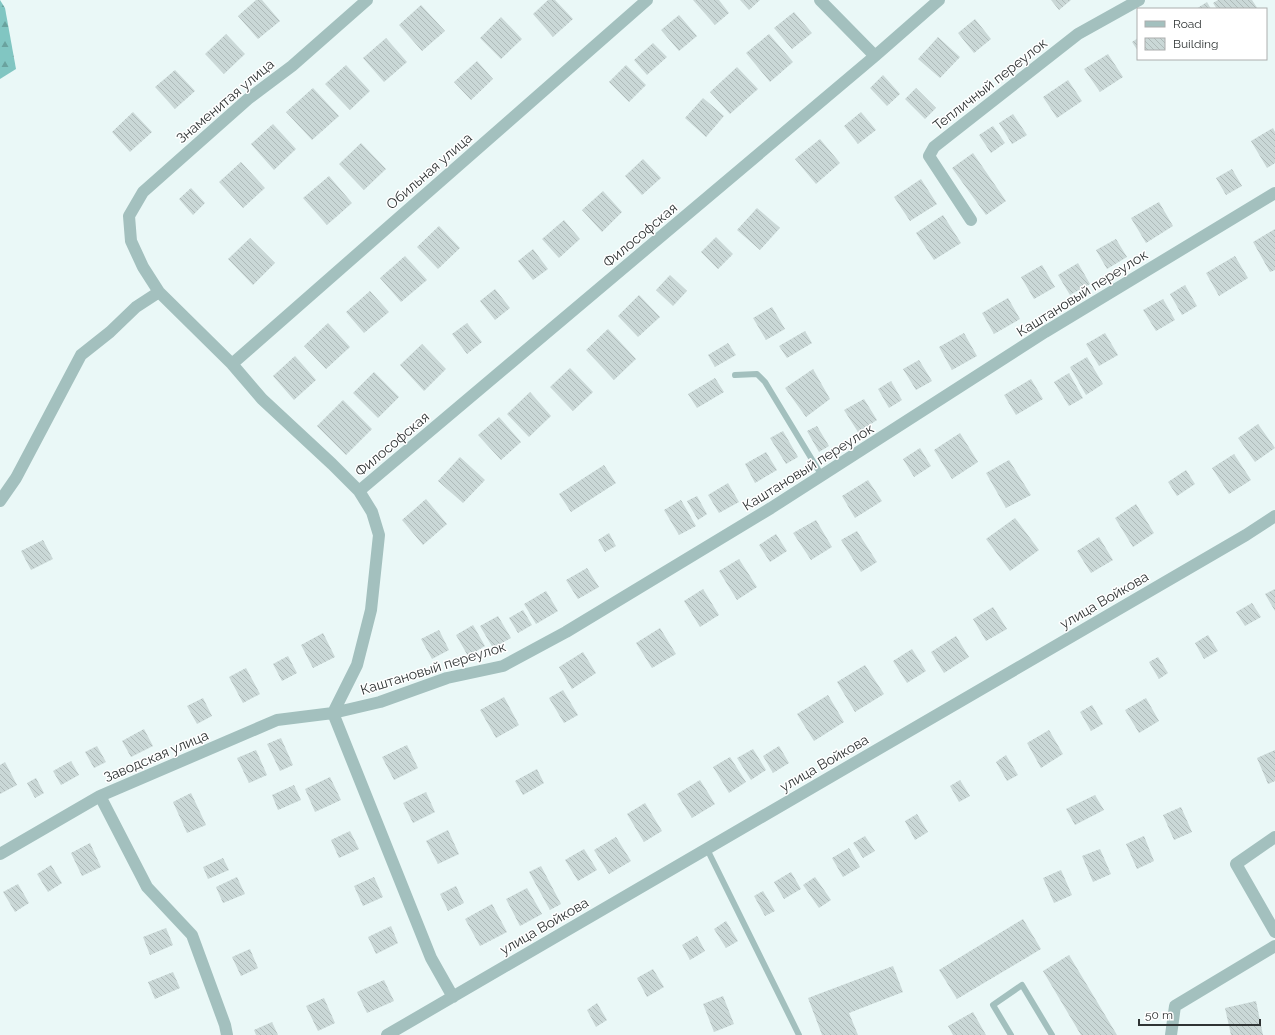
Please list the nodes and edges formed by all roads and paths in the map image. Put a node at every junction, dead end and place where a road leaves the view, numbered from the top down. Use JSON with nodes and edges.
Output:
{"nodes":[{"id":1,"x":367,"y":0,"type":"edge"},
{"id":2,"x":646,"y":0,"type":"edge"},
{"id":3,"x":820,"y":0,"type":"edge"},
{"id":4,"x":939,"y":0,"type":"edge"},
{"id":5,"x":1139,"y":0,"type":"edge"},
{"id":6,"x":875,"y":56,"type":"junction"},
{"id":7,"x":1275,"y":193,"type":"edge"},
{"id":8,"x":971,"y":220,"type":"dead end"},
{"id":9,"x":159,"y":292,"type":"junction"},
{"id":10,"x":232,"y":364,"type":"junction"},
{"id":11,"x":734,"y":375,"type":"dead end"},
{"id":12,"x":822,"y":476,"type":"junction"},
{"id":13,"x":359,"y":491,"type":"junction"},
{"id":14,"x":0,"y":501,"type":"edge"},
{"id":15,"x":1275,"y":516,"type":"edge"},
{"id":16,"x":333,"y":713,"type":"junction"},
{"id":17,"x":100,"y":796,"type":"junction"},
{"id":18,"x":1275,"y":837,"type":"edge"},
{"id":19,"x":707,"y":849,"type":"junction"},
{"id":20,"x":0,"y":854,"type":"edge"},
{"id":21,"x":1275,"y":932,"type":"edge"},
{"id":22,"x":1275,"y":946,"type":"edge"},
{"id":23,"x":453,"y":997,"type":"junction"},
{"id":24,"x":227,"y":1035,"type":"edge"},
{"id":25,"x":387,"y":1035,"type":"edge"},
{"id":26,"x":799,"y":1035,"type":"edge"},
{"id":27,"x":1011,"y":1035,"type":"edge"},
{"id":28,"x":1052,"y":1035,"type":"edge"},
{"id":29,"x":1171,"y":1035,"type":"edge"}],
"edges":[{"from":1,"to":9,"type":"street","name":"Знаменитая улица"},
{"from":2,"to":10,"type":"street","name":"Обильная улица"},
{"from":3,"to":6,"type":"street"},
{"from":4,"to":6,"type":"street","name":"Философская"},
{"from":5,"to":8,"type":"street","name":"Тепличный переулок"},
{"from":6,"to":13,"type":"street","name":"Философская"},
{"from":7,"to":12,"type":"street","name":"Каштановый переулок"},
{"from":9,"to":10,"type":"street","name":"Знаменитая улица"},
{"from":9,"to":14,"type":"street"},
{"from":10,"to":13,"type":"street","name":"Знаменитая улица"},
{"from":11,"to":12,"type":"lane"},
{"from":12,"to":16,"type":"street","name":"Каштановый переулок"},
{"from":13,"to":16,"type":"street","name":"Знаменитая улица"},
{"from":15,"to":19,"type":"street","name":"улица Войкова"},
{"from":16,"to":17,"type":"street","name":"Заводская улица"},
{"from":16,"to":23,"type":"street"},
{"from":17,"to":20,"type":"street","name":"Заводская улица"},
{"from":17,"to":24,"type":"street"},
{"from":18,"to":21,"type":"street"},
{"from":19,"to":23,"type":"street","name":"улица Войкова"},
{"from":19,"to":26,"type":"lane"},
{"from":22,"to":29,"type":"street"},
{"from":23,"to":25,"type":"street","name":"улица Войкова"},
{"from":27,"to":28,"type":"lane"}]}
